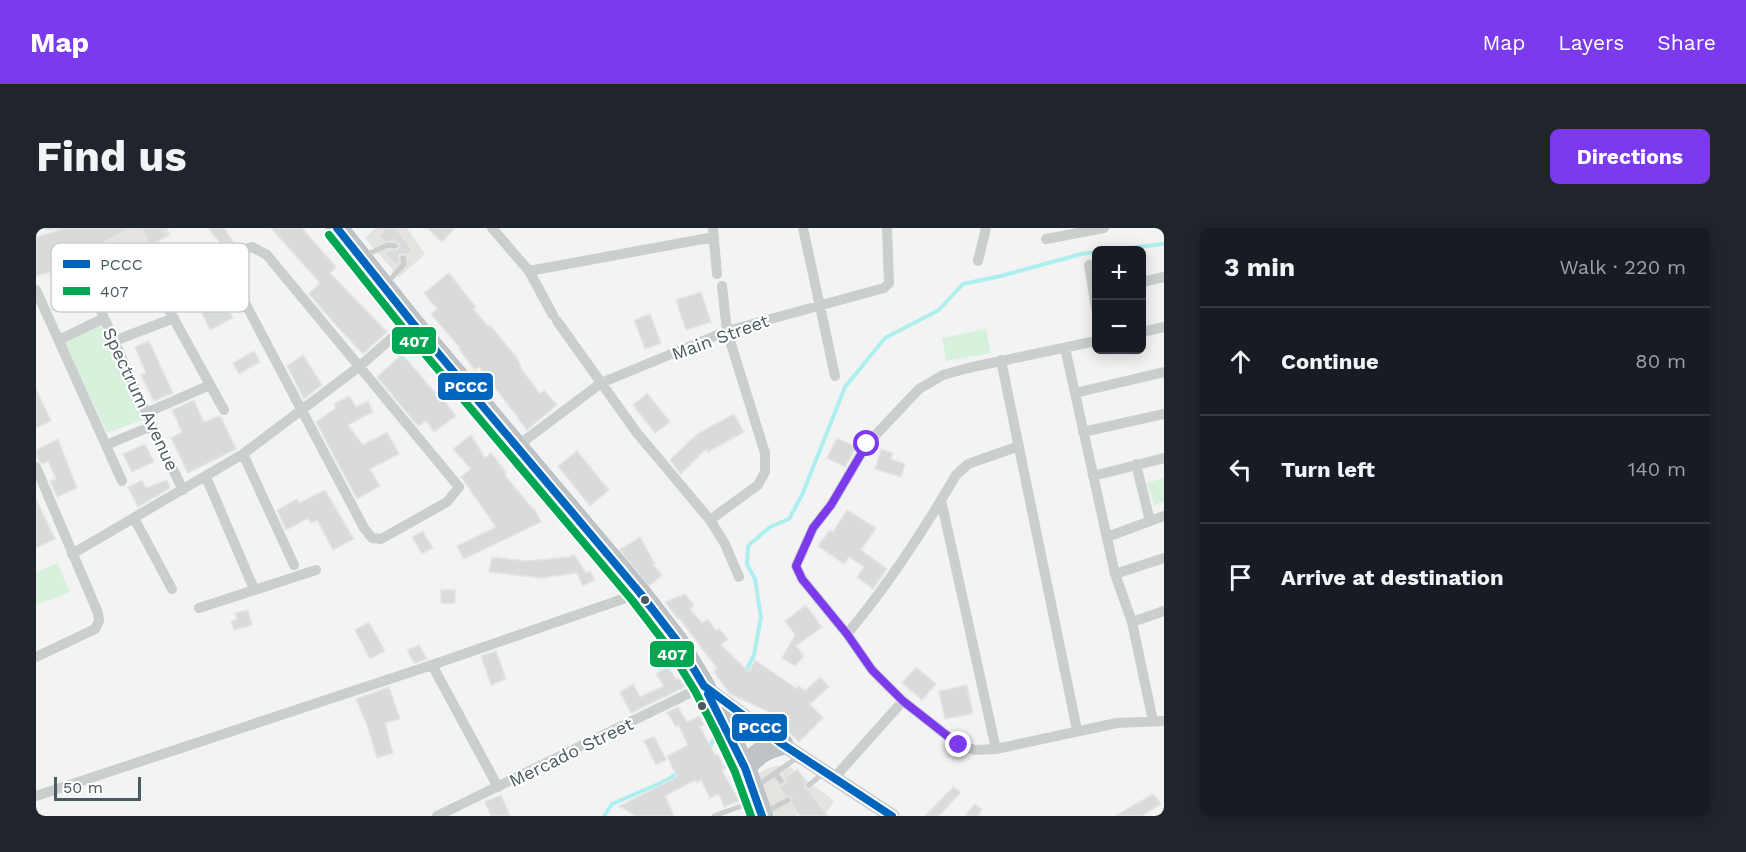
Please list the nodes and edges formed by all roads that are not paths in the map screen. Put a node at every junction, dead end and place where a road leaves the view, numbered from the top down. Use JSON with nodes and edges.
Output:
{"nodes":[{"id":1,"x":337,"y":228,"type":"edge"},
{"id":2,"x":492,"y":228,"type":"edge"},
{"id":3,"x":803,"y":228,"type":"edge"},
{"id":4,"x":887,"y":228,"type":"edge"},
{"id":5,"x":986,"y":228,"type":"edge"},
{"id":6,"x":1104,"y":228,"type":"edge"},
{"id":7,"x":714,"y":232,"type":"edge"},
{"id":8,"x":1046,"y":239,"type":"dead end"},
{"id":9,"x":395,"y":246,"type":"dead end"},
{"id":10,"x":249,"y":248,"type":"edge"},
{"id":11,"x":360,"y":257,"type":"junction"},
{"id":12,"x":403,"y":258,"type":"dead end"},
{"id":13,"x":978,"y":261,"type":"dead end"},
{"id":14,"x":1089,"y":265,"type":"dead end"},
{"id":15,"x":529,"y":270,"type":"junction"},
{"id":16,"x":717,"y":274,"type":"dead end"},
{"id":17,"x":1164,"y":277,"type":"edge"},
{"id":18,"x":1092,"y":279,"type":"edge"},
{"id":19,"x":1146,"y":281,"type":"edge"},
{"id":20,"x":722,"y":286,"type":"dead end"},
{"id":21,"x":383,"y":287,"type":"junction"},
{"id":22,"x":36,"y":290,"type":"edge"},
{"id":23,"x":821,"y":304,"type":"junction"},
{"id":24,"x":249,"y":310,"type":"edge"},
{"id":25,"x":101,"y":312,"type":"edge"},
{"id":26,"x":171,"y":312,"type":"edge"},
{"id":27,"x":104,"y":318,"type":"junction"},
{"id":28,"x":174,"y":318,"type":"junction"},
{"id":29,"x":411,"y":321,"type":"junction"},
{"id":30,"x":1164,"y":327,"type":"edge"},
{"id":31,"x":727,"y":331,"type":"junction"},
{"id":32,"x":1146,"y":331,"type":"edge"},
{"id":33,"x":58,"y":340,"type":"junction"},
{"id":34,"x":114,"y":341,"type":"junction"},
{"id":35,"x":1092,"y":342,"type":"edge"},
{"id":36,"x":1065,"y":348,"type":"junction"},
{"id":37,"x":1001,"y":360,"type":"junction"},
{"id":38,"x":360,"y":366,"type":"junction"},
{"id":39,"x":1164,"y":372,"type":"edge"},
{"id":40,"x":836,"y":376,"type":"dead end"},
{"id":41,"x":601,"y":383,"type":"junction"},
{"id":42,"x":210,"y":385,"type":"junction"},
{"id":43,"x":1075,"y":393,"type":"junction"},
{"id":44,"x":303,"y":409,"type":"junction"},
{"id":45,"x":224,"y":410,"type":"dead end"},
{"id":46,"x":146,"y":413,"type":"junction"},
{"id":47,"x":1164,"y":414,"type":"edge"},
{"id":48,"x":152,"y":426,"type":"junction"},
{"id":49,"x":1083,"y":432,"type":"junction"},
{"id":50,"x":106,"y":445,"type":"junction"},
{"id":51,"x":1019,"y":446,"type":"junction"},
{"id":52,"x":516,"y":447,"type":"junction"},
{"id":53,"x":243,"y":454,"type":"junction"},
{"id":54,"x":1164,"y":458,"type":"edge"},
{"id":55,"x":1136,"y":464,"type":"junction"},
{"id":56,"x":36,"y":467,"type":"edge"},
{"id":57,"x":1093,"y":476,"type":"junction"},
{"id":58,"x":206,"y":477,"type":"junction"},
{"id":59,"x":122,"y":481,"type":"dead end"},
{"id":60,"x":183,"y":490,"type":"junction"},
{"id":61,"x":941,"y":500,"type":"junction"},
{"id":62,"x":1164,"y":516,"type":"edge"},
{"id":63,"x":134,"y":518,"type":"junction"},
{"id":64,"x":710,"y":520,"type":"junction"},
{"id":65,"x":1150,"y":520,"type":"junction"},
{"id":66,"x":1107,"y":537,"type":"junction"},
{"id":67,"x":72,"y":554,"type":"junction"},
{"id":68,"x":1164,"y":558,"type":"edge"},
{"id":69,"x":294,"y":565,"type":"dead end"},
{"id":70,"x":316,"y":570,"type":"dead end"},
{"id":71,"x":1115,"y":574,"type":"junction"},
{"id":72,"x":740,"y":577,"type":"dead end"},
{"id":73,"x":254,"y":589,"type":"junction"},
{"id":74,"x":172,"y":590,"type":"dead end"},
{"id":75,"x":640,"y":593,"type":"junction"},
{"id":76,"x":199,"y":608,"type":"dead end"},
{"id":77,"x":1164,"y":611,"type":"edge"},
{"id":78,"x":1132,"y":622,"type":"junction"},
{"id":79,"x":847,"y":634,"type":"junction"},
{"id":80,"x":36,"y":657,"type":"edge"},
{"id":81,"x":432,"y":665,"type":"junction"},
{"id":82,"x":704,"y":686,"type":"junction"},
{"id":83,"x":903,"y":701,"type":"junction"},
{"id":84,"x":1159,"y":721,"type":"edge"},
{"id":85,"x":1077,"y":730,"type":"junction"},
{"id":86,"x":782,"y":744,"type":"junction"},
{"id":87,"x":996,"y":749,"type":"junction"},
{"id":88,"x":800,"y":755,"type":"junction"},
{"id":89,"x":745,"y":768,"type":"junction"},
{"id":90,"x":775,"y":773,"type":"junction"},
{"id":91,"x":830,"y":775,"type":"junction"},
{"id":92,"x":781,"y":781,"type":"dead end"},
{"id":93,"x":809,"y":785,"type":"dead end"},
{"id":94,"x":498,"y":787,"type":"junction"},
{"id":95,"x":36,"y":796,"type":"edge"},
{"id":96,"x":788,"y":800,"type":"dead end"},
{"id":97,"x":758,"y":805,"type":"edge"},
{"id":98,"x":436,"y":816,"type":"edge"},
{"id":99,"x":714,"y":816,"type":"edge"},
{"id":100,"x":892,"y":816,"type":"edge"}],
"edges":[{"from":1,"to":11,"type":"highway"},
{"from":2,"to":15,"type":"street"},
{"from":3,"to":23,"type":"street"},
{"from":4,"to":23,"type":"street","name":"Main Street"},
{"from":5,"to":13,"type":"street"},
{"from":6,"to":8,"type":"street"},
{"from":7,"to":15,"type":"street"},
{"from":7,"to":16,"type":"street"},
{"from":9,"to":11,"type":"lane"},
{"from":10,"to":38,"type":"street"},
{"from":11,"to":21,"type":"highway"},
{"from":12,"to":21,"type":"lane"},
{"from":14,"to":18,"type":"street"},
{"from":15,"to":41,"type":"street"},
{"from":17,"to":19,"type":"street"},
{"from":20,"to":31,"type":"street"},
{"from":21,"to":29,"type":"highway"},
{"from":22,"to":33,"type":"street"},
{"from":23,"to":31,"type":"street","name":"Main Street"},
{"from":23,"to":40,"type":"street"},
{"from":24,"to":44,"type":"street"},
{"from":25,"to":27,"type":"street","name":"Spectrum Avenue"},
{"from":26,"to":28,"type":"street"},
{"from":27,"to":33,"type":"street"},
{"from":27,"to":34,"type":"street","name":"Spectrum Avenue"},
{"from":28,"to":34,"type":"street"},
{"from":28,"to":42,"type":"street"},
{"from":29,"to":38,"type":"street"},
{"from":29,"to":52,"type":"highway"},
{"from":30,"to":32,"type":"street"},
{"from":31,"to":41,"type":"street","name":"Main Street"},
{"from":31,"to":64,"type":"street"},
{"from":33,"to":50,"type":"street"},
{"from":34,"to":46,"type":"street","name":"Spectrum Avenue"},
{"from":35,"to":36,"type":"street"},
{"from":36,"to":37,"type":"street"},
{"from":36,"to":43,"type":"street"},
{"from":37,"to":51,"type":"street"},
{"from":37,"to":79,"type":"street"},
{"from":38,"to":44,"type":"street"},
{"from":38,"to":44,"type":"street"},
{"from":39,"to":43,"type":"street"},
{"from":41,"to":52,"type":"street","name":"Main Street"},
{"from":41,"to":64,"type":"street"},
{"from":42,"to":45,"type":"street"},
{"from":42,"to":46,"type":"street"},
{"from":43,"to":49,"type":"street"},
{"from":44,"to":53,"type":"street"},
{"from":46,"to":48,"type":"street","name":"Spectrum Avenue"},
{"from":47,"to":49,"type":"street"},
{"from":48,"to":50,"type":"street"},
{"from":48,"to":60,"type":"street","name":"Spectrum Avenue"},
{"from":49,"to":57,"type":"street"},
{"from":50,"to":59,"type":"street"},
{"from":51,"to":61,"type":"street"},
{"from":51,"to":85,"type":"street"},
{"from":52,"to":75,"type":"highway"},
{"from":53,"to":58,"type":"street"},
{"from":53,"to":69,"type":"street"},
{"from":54,"to":55,"type":"street"},
{"from":55,"to":57,"type":"street"},
{"from":55,"to":65,"type":"street"},
{"from":56,"to":67,"type":"street"},
{"from":57,"to":66,"type":"street"},
{"from":58,"to":60,"type":"street"},
{"from":58,"to":73,"type":"street"},
{"from":60,"to":63,"type":"street"},
{"from":61,"to":79,"type":"street"},
{"from":61,"to":87,"type":"street"},
{"from":62,"to":65,"type":"street"},
{"from":63,"to":67,"type":"street"},
{"from":63,"to":74,"type":"street"},
{"from":64,"to":72,"type":"street"},
{"from":65,"to":66,"type":"street"},
{"from":66,"to":71,"type":"street"},
{"from":67,"to":80,"type":"street"},
{"from":68,"to":71,"type":"street"},
{"from":70,"to":73,"type":"street"},
{"from":71,"to":78,"type":"street"},
{"from":73,"to":76,"type":"street"},
{"from":75,"to":81,"type":"street"},
{"from":75,"to":82,"type":"highway"},
{"from":77,"to":78,"type":"street"},
{"from":78,"to":84,"type":"street"},
{"from":79,"to":83,"type":"street"},
{"from":81,"to":94,"type":"street"},
{"from":81,"to":95,"type":"street"},
{"from":82,"to":86,"type":"main road"},
{"from":82,"to":89,"type":"highway"},
{"from":82,"to":94,"type":"street","name":"Mercado Street"},
{"from":83,"to":87,"type":"street"},
{"from":83,"to":91,"type":"street"},
{"from":84,"to":85,"type":"street"},
{"from":85,"to":87,"type":"street"},
{"from":86,"to":88,"type":"main road"},
{"from":86,"to":89,"type":"highway"},
{"from":88,"to":90,"type":"lane"},
{"from":88,"to":91,"type":"main road"},
{"from":89,"to":97,"type":"highway"},
{"from":90,"to":92,"type":"lane"},
{"from":90,"to":97,"type":"lane"},
{"from":91,"to":93,"type":"lane"},
{"from":91,"to":100,"type":"main road"},
{"from":94,"to":98,"type":"street","name":"Mercado Street"},
{"from":96,"to":97,"type":"lane"},
{"from":97,"to":99,"type":"lane"}]}
